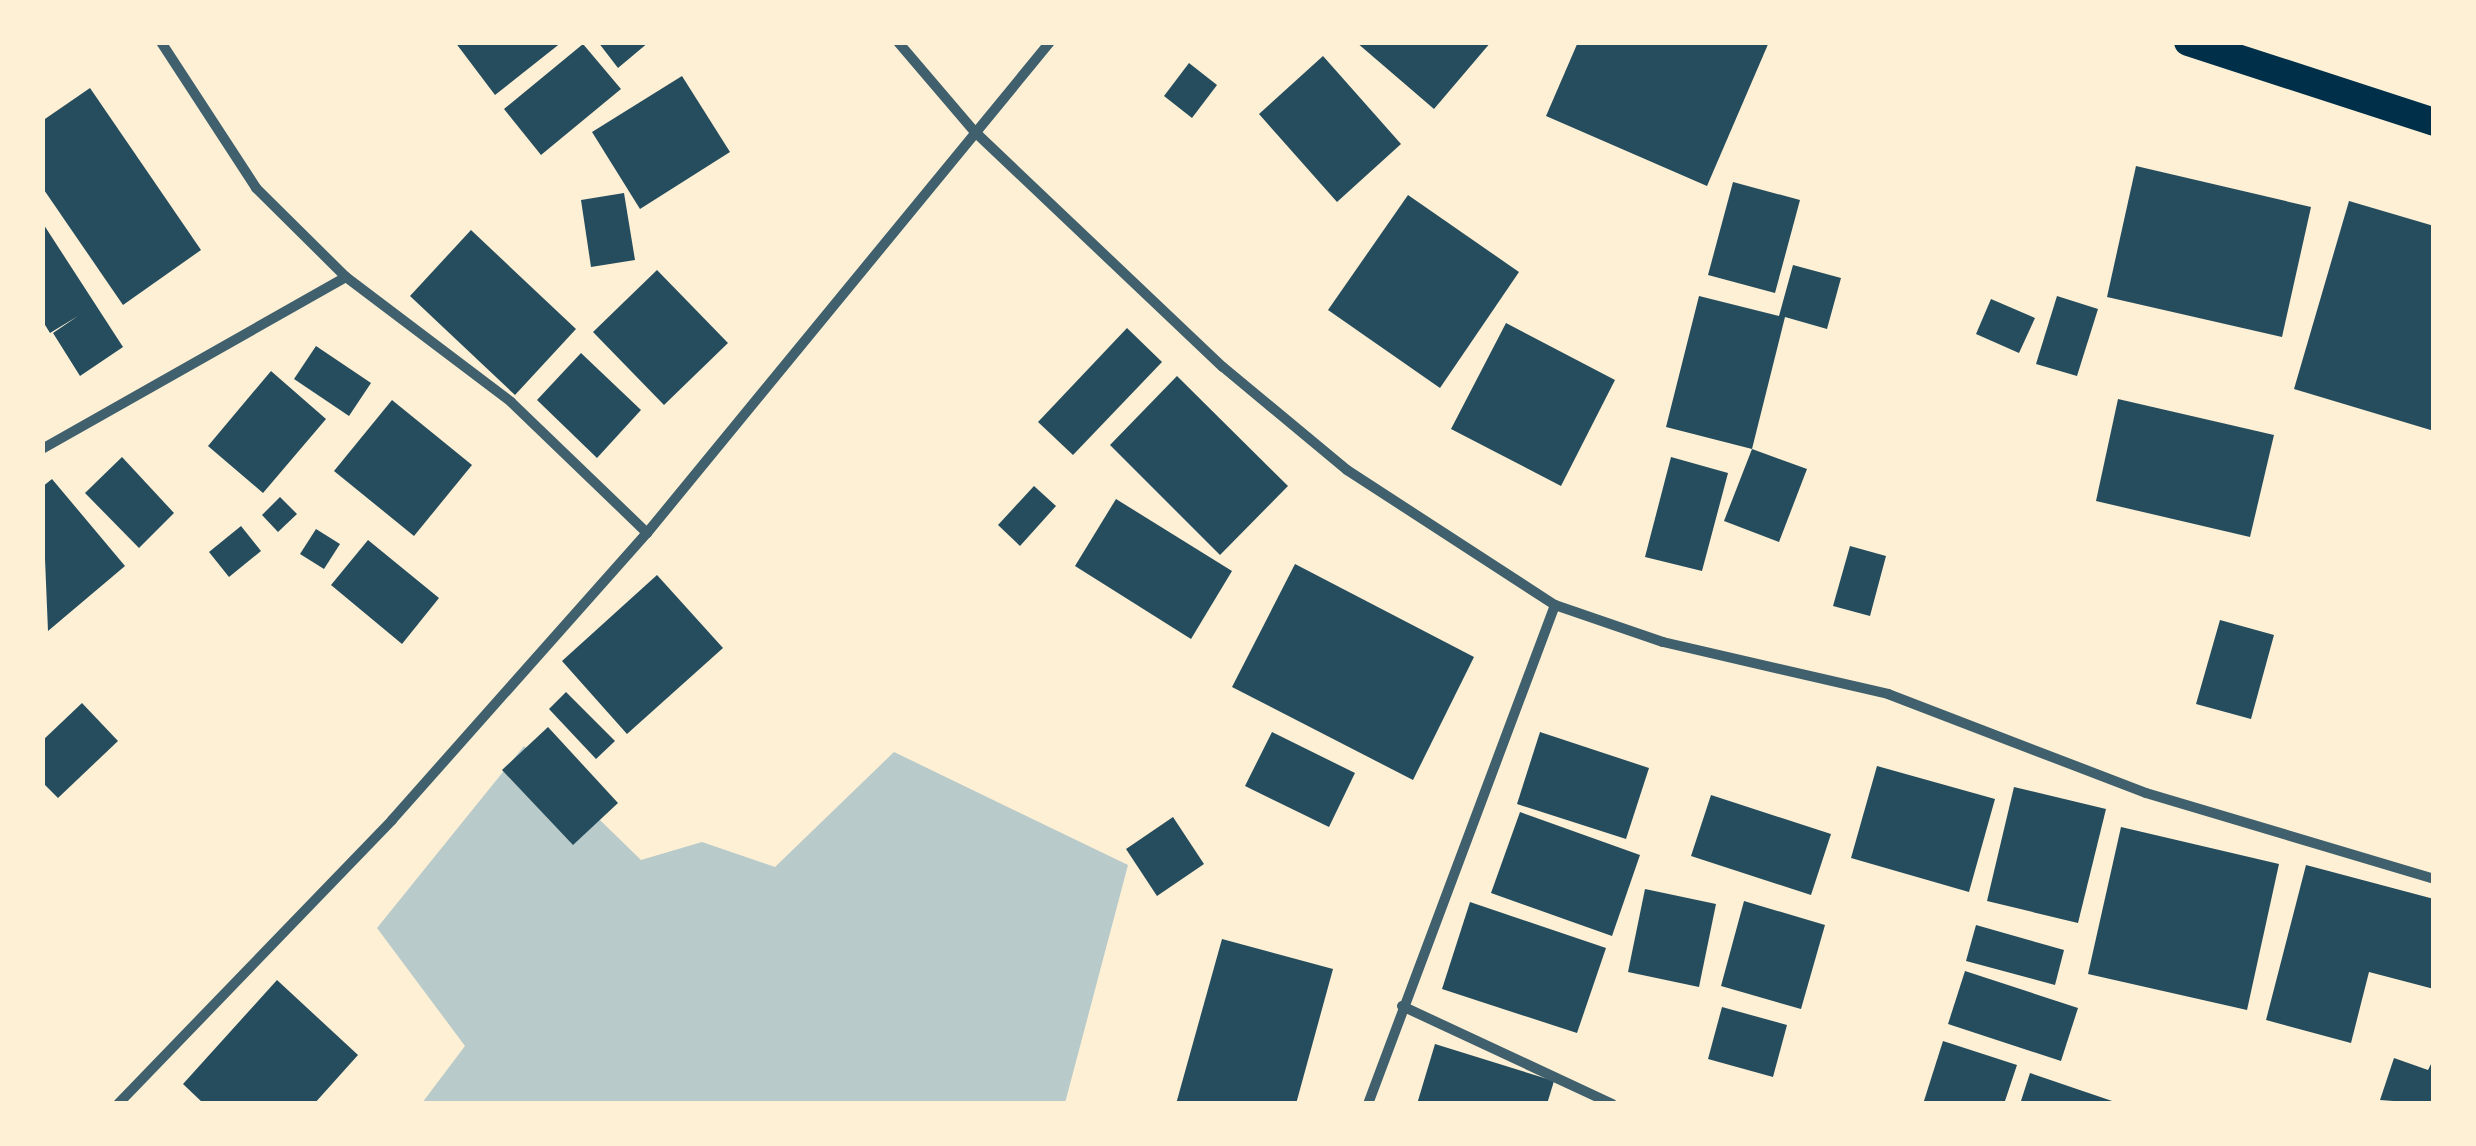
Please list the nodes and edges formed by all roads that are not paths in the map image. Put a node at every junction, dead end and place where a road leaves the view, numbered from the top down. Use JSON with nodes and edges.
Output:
{"nodes":[{"id":1,"x":161,"y":42,"type":"edge"},
{"id":2,"x":898,"y":42,"type":"edge"},
{"id":3,"x":1050,"y":42,"type":"edge"},
{"id":4,"x":2188,"y":42,"type":"edge"},
{"id":5,"x":2434,"y":122,"type":"edge"},
{"id":6,"x":974,"y":131,"type":"junction"},
{"id":7,"x":346,"y":277,"type":"junction"},
{"id":8,"x":42,"y":449,"type":"edge"},
{"id":9,"x":647,"y":532,"type":"junction"},
{"id":10,"x":1555,"y":605,"type":"junction"},
{"id":11,"x":2434,"y":879,"type":"edge"},
{"id":12,"x":1402,"y":1006,"type":"junction"},
{"id":13,"x":118,"y":1104,"type":"edge"},
{"id":14,"x":1368,"y":1104,"type":"edge"},
{"id":15,"x":1612,"y":1104,"type":"edge"}],
"edges":[{"from":1,"to":7,"type":"street"},
{"from":2,"to":6,"type":"street"},
{"from":3,"to":6,"type":"street"},
{"from":4,"to":5,"type":"highway"},
{"from":6,"to":9,"type":"street"},
{"from":6,"to":10,"type":"street"},
{"from":7,"to":8,"type":"street"},
{"from":7,"to":9,"type":"street"},
{"from":9,"to":13,"type":"street"},
{"from":10,"to":11,"type":"street"},
{"from":10,"to":12,"type":"street"},
{"from":12,"to":14,"type":"street"},
{"from":12,"to":15,"type":"street"}]}
